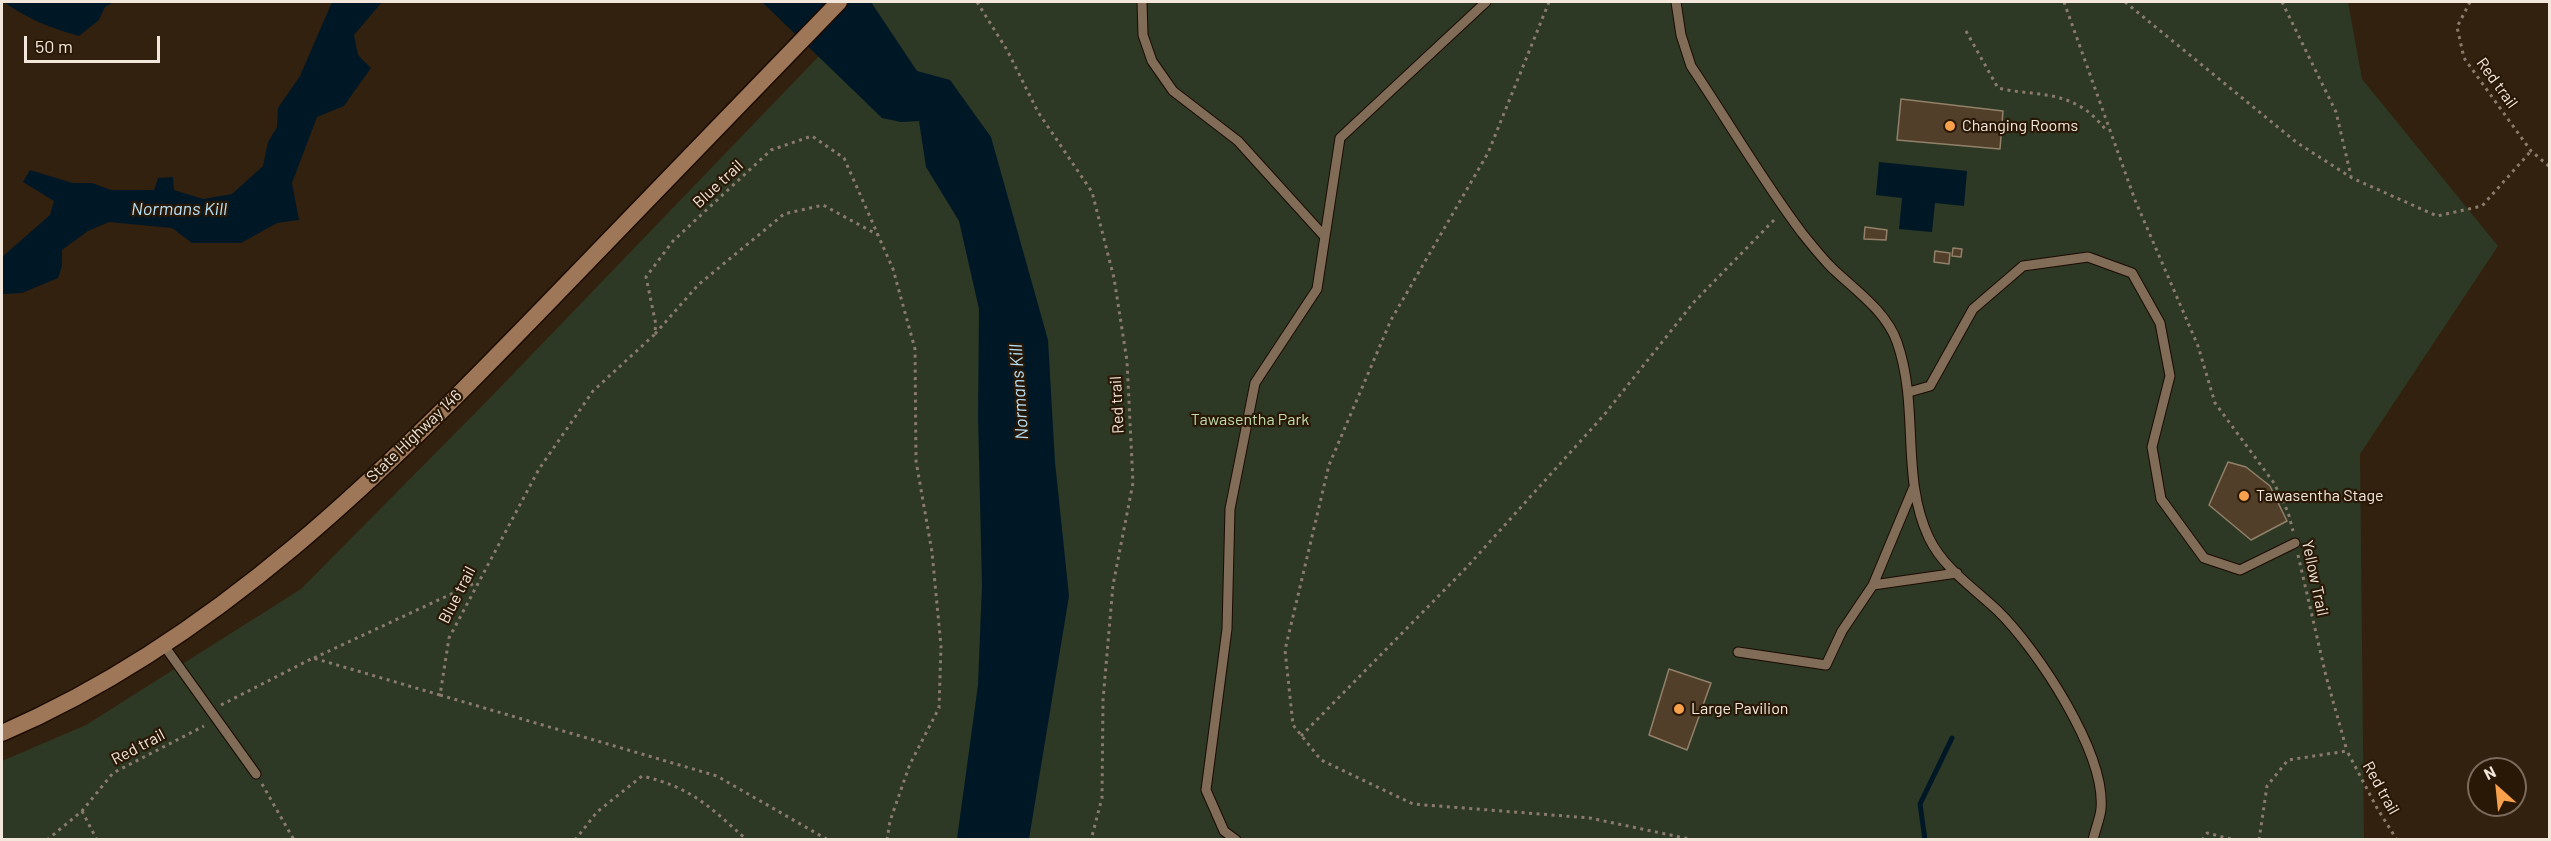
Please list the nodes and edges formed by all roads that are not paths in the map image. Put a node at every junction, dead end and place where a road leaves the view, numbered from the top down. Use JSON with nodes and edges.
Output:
{"nodes":[{"id":1,"x":839,"y":2,"type":"edge"},
{"id":2,"x":1142,"y":2,"type":"edge"},
{"id":3,"x":1486,"y":2,"type":"edge"},
{"id":4,"x":1676,"y":2,"type":"edge"},
{"id":5,"x":1325,"y":237,"type":"junction"},
{"id":6,"x":1909,"y":392,"type":"junction"},
{"id":7,"x":1913,"y":489,"type":"junction"},
{"id":8,"x":2295,"y":543,"type":"road end"},
{"id":9,"x":1957,"y":573,"type":"junction"},
{"id":10,"x":1873,"y":585,"type":"junction"},
{"id":11,"x":165,"y":647,"type":"junction"},
{"id":12,"x":1738,"y":652,"type":"dead end"},
{"id":13,"x":2,"y":733,"type":"edge"},
{"id":14,"x":256,"y":774,"type":"road end"},
{"id":15,"x":1236,"y":840,"type":"edge"},
{"id":16,"x":2093,"y":840,"type":"edge"}],
"edges":[{"from":1,"to":11,"type":"main road","name":"State Highway 146"},
{"from":2,"to":5,"type":"lane"},
{"from":3,"to":5,"type":"lane"},
{"from":4,"to":6,"type":"lane"},
{"from":5,"to":15,"type":"lane"},
{"from":6,"to":7,"type":"lane"},
{"from":6,"to":8,"type":"lane"},
{"from":7,"to":9,"type":"lane"},
{"from":7,"to":10,"type":"lane"},
{"from":9,"to":10,"type":"lane"},
{"from":9,"to":16,"type":"lane"},
{"from":10,"to":12,"type":"lane"},
{"from":11,"to":13,"type":"main road","name":"State Highway 146"},
{"from":11,"to":14,"type":"lane"}]}
